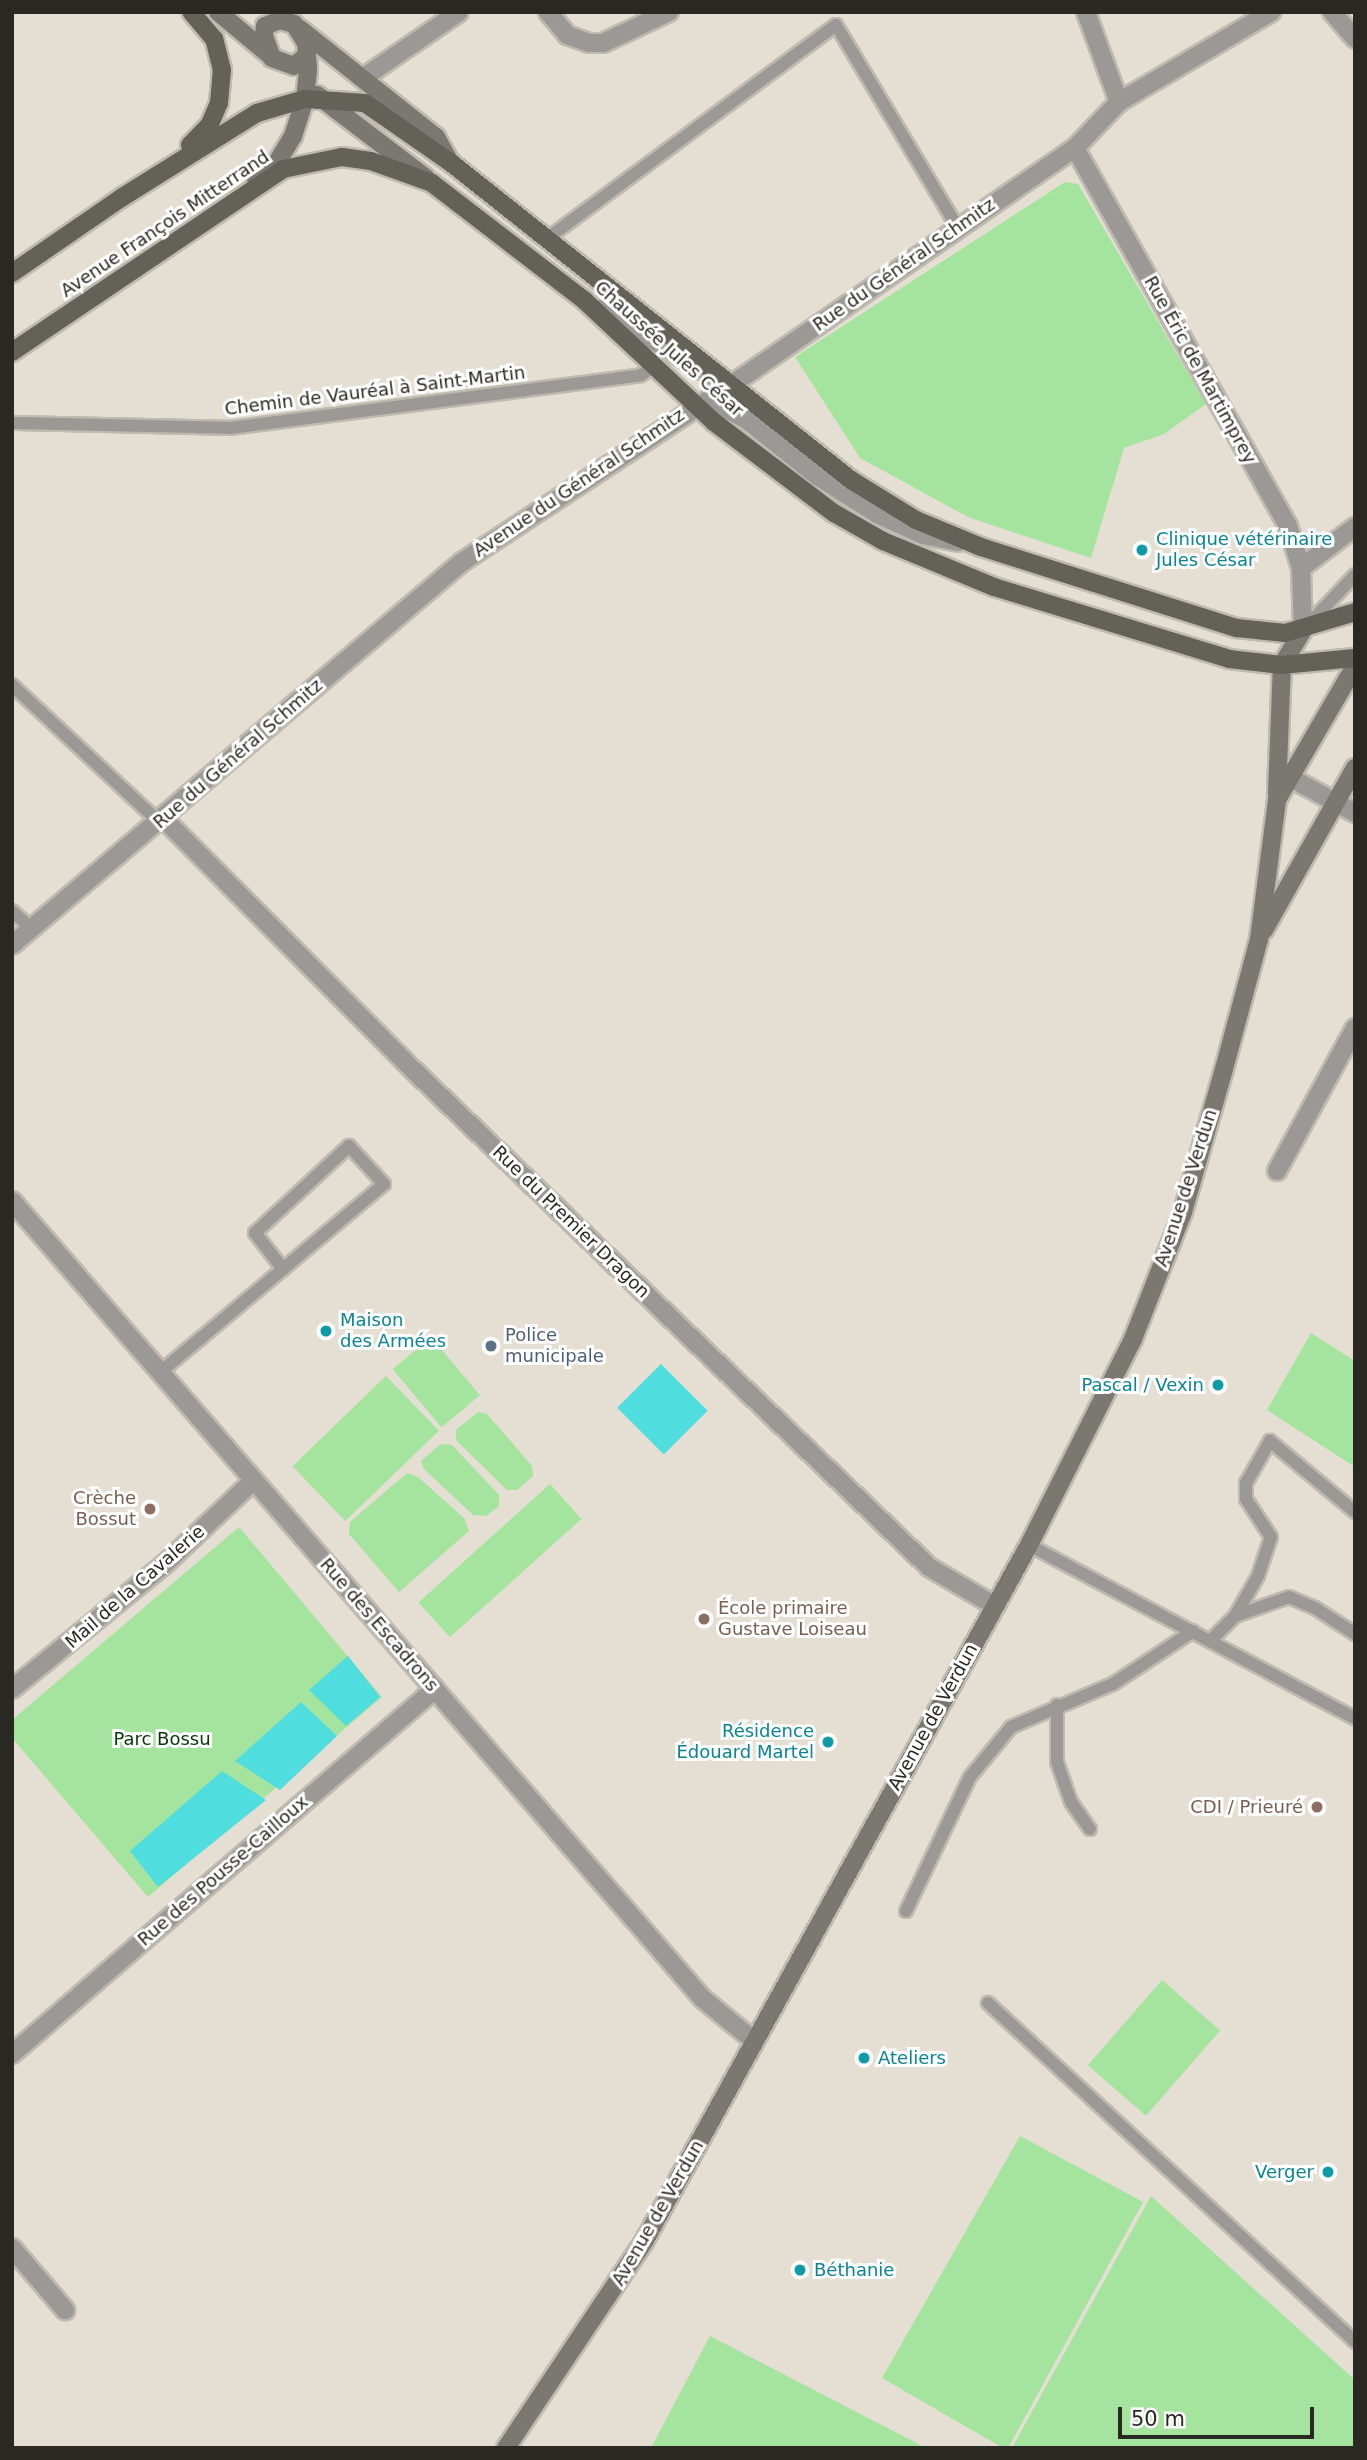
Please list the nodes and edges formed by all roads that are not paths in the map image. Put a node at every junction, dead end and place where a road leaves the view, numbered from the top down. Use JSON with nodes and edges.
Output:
{"nodes":[{"id":1,"x":191,"y":12,"type":"edge"},
{"id":2,"x":218,"y":12,"type":"edge"},
{"id":3,"x":277,"y":12,"type":"edge"},
{"id":4,"x":459,"y":12,"type":"edge"},
{"id":5,"x":548,"y":12,"type":"edge"},
{"id":6,"x":669,"y":12,"type":"edge"},
{"id":7,"x":1086,"y":12,"type":"edge"},
{"id":8,"x":1271,"y":12,"type":"edge"},
{"id":9,"x":1332,"y":12,"type":"edge"},
{"id":10,"x":296,"y":18,"type":"edge"},
{"id":11,"x":1355,"y":38,"type":"edge"},
{"id":12,"x":307,"y":55,"type":"junction"},
{"id":13,"x":272,"y":58,"type":"junction"},
{"id":14,"x":363,"y":78,"type":"junction"},
{"id":15,"x":311,"y":94,"type":"junction"},
{"id":16,"x":1119,"y":102,"type":"junction"},
{"id":17,"x":1075,"y":148,"type":"junction"},
{"id":18,"x":450,"y":162,"type":"junction"},
{"id":19,"x":432,"y":183,"type":"junction"},
{"id":20,"x":121,"y":198,"type":"junction"},
{"id":21,"x":958,"y":228,"type":"junction"},
{"id":22,"x":548,"y":238,"type":"junction"},
{"id":23,"x":163,"y":248,"type":"junction"},
{"id":24,"x":12,"y":273,"type":"edge"},
{"id":25,"x":584,"y":300,"type":"junction"},
{"id":26,"x":12,"y":352,"type":"edge"},
{"id":27,"x":654,"y":366,"type":"junction"},
{"id":28,"x":733,"y":383,"type":"junction"},
{"id":29,"x":696,"y":406,"type":"junction"},
{"id":30,"x":12,"y":423,"type":"edge"},
{"id":31,"x":1355,"y":527,"type":"edge"},
{"id":32,"x":981,"y":547,"type":"junction"},
{"id":33,"x":462,"y":562,"type":"joint"},
{"id":34,"x":1301,"y":568,"type":"junction"},
{"id":35,"x":1355,"y":575,"type":"edge"},
{"id":36,"x":1355,"y":612,"type":"edge"},
{"id":37,"x":1303,"y":630,"type":"junction"},
{"id":38,"x":1355,"y":658,"type":"edge"},
{"id":39,"x":1282,"y":665,"type":"junction"},
{"id":40,"x":1355,"y":666,"type":"edge"},
{"id":41,"x":12,"y":685,"type":"edge"},
{"id":42,"x":1355,"y":768,"type":"edge"},
{"id":43,"x":1289,"y":777,"type":"junction"},
{"id":44,"x":1277,"y":800,"type":"junction"},
{"id":45,"x":1336,"y":802,"type":"junction"},
{"id":46,"x":1355,"y":813,"type":"edge"},
{"id":47,"x":161,"y":820,"type":"junction"},
{"id":48,"x":12,"y":911,"type":"edge"},
{"id":49,"x":31,"y":928,"type":"junction"},
{"id":50,"x":1259,"y":939,"type":"junction"},
{"id":51,"x":12,"y":945,"type":"edge"},
{"id":52,"x":1355,"y":1028,"type":"edge"},
{"id":53,"x":1278,"y":1171,"type":"dead end"},
{"id":54,"x":12,"y":1201,"type":"edge"},
{"id":55,"x":283,"y":1269,"type":"junction"},
{"id":56,"x":159,"y":1373,"type":"junction"},
{"id":57,"x":253,"y":1481,"type":"junction"},
{"id":58,"x":1355,"y":1512,"type":"edge"},
{"id":59,"x":1029,"y":1545,"type":"junction"},
{"id":60,"x":995,"y":1606,"type":"junction"},
{"id":61,"x":1235,"y":1616,"type":"junction"},
{"id":62,"x":1193,"y":1632,"type":"junction"},
{"id":63,"x":1355,"y":1634,"type":"edge"},
{"id":64,"x":1210,"y":1641,"type":"junction"},
{"id":65,"x":12,"y":1689,"type":"edge"},
{"id":66,"x":435,"y":1689,"type":"junction"},
{"id":67,"x":1057,"y":1705,"type":"junction"},
{"id":68,"x":1355,"y":1718,"type":"edge"},
{"id":69,"x":1090,"y":1829,"type":"dead end"},
{"id":70,"x":905,"y":1911,"type":"dead end"},
{"id":71,"x":988,"y":2003,"type":"dead end"},
{"id":72,"x":753,"y":2040,"type":"junction"},
{"id":73,"x":12,"y":2054,"type":"edge"},
{"id":74,"x":12,"y":2248,"type":"edge"},
{"id":75,"x":65,"y":2310,"type":"dead end"},
{"id":76,"x":1355,"y":2342,"type":"edge"},
{"id":77,"x":506,"y":2448,"type":"edge"}],
"edges":[{"from":1,"to":20,"type":"main road"},
{"from":2,"to":13,"type":"main road","name":"Chaussée Jules César"},
{"from":3,"to":10,"type":"main road","name":"Chaussée Jules César"},
{"from":4,"to":14,"type":"street"},
{"from":5,"to":6,"type":"street"},
{"from":7,"to":16,"type":"street"},
{"from":8,"to":16,"type":"street","name":"Rue du Général Schmitz"},
{"from":9,"to":11,"type":"street"},
{"from":10,"to":12,"type":"main road"},
{"from":10,"to":13,"type":"main road"},
{"from":10,"to":14,"type":"main road","name":"Chaussée Jules César"},
{"from":12,"to":13,"type":"main road"},
{"from":12,"to":15,"type":"main road"},
{"from":13,"to":15,"type":"main road","name":"Chaussée Jules César"},
{"from":14,"to":18,"type":"main road","name":"Chaussée Jules César"},
{"from":15,"to":18,"type":"main road"},
{"from":15,"to":19,"type":"main road","name":"Chaussée Jules César"},
{"from":15,"to":20,"type":"main road"},
{"from":15,"to":23,"type":"main road"},
{"from":16,"to":17,"type":"street","name":"Rue du Général Schmitz"},
{"from":17,"to":21,"type":"street","name":"Rue du Général Schmitz"},
{"from":17,"to":34,"type":"street","name":"Rue Éric de Martimprey"},
{"from":18,"to":22,"type":"main road","name":"Chaussée Jules César"},
{"from":19,"to":23,"type":"main road","name":"Avenue François Mitterrand"},
{"from":19,"to":25,"type":"main road","name":"Chaussée Jules César"},
{"from":20,"to":24,"type":"main road"},
{"from":21,"to":22,"type":"lane"},
{"from":21,"to":28,"type":"street","name":"Rue du Général Schmitz"},
{"from":22,"to":28,"type":"main road","name":"Chaussée Jules César"},
{"from":23,"to":26,"type":"main road","name":"Avenue François Mitterrand"},
{"from":25,"to":27,"type":"main road","name":"Chaussée Jules César"},
{"from":25,"to":28,"type":"street"},
{"from":27,"to":29,"type":"main road","name":"Chaussée Jules César"},
{"from":27,"to":30,"type":"lane","name":"Chemin de Vauréal à Saint-Martin"},
{"from":28,"to":29,"type":"street","name":"Avenue du Général Schmitz"},
{"from":28,"to":32,"type":"main road","name":"Chaussée Jules César"},
{"from":29,"to":32,"type":"street"},
{"from":29,"to":33,"type":"street","name":"Avenue du Général Schmitz"},
{"from":29,"to":39,"type":"main road","name":"Chaussée Jules César"},
{"from":31,"to":34,"type":"street"},
{"from":32,"to":37,"type":"main road","name":"Chaussée Jules César"},
{"from":33,"to":47,"type":"street","name":"Rue du Général Schmitz"},
{"from":34,"to":37,"type":"street","name":"Rue Éric de Martimprey"},
{"from":35,"to":37,"type":"lane"},
{"from":36,"to":37,"type":"main road"},
{"from":37,"to":39,"type":"main road"},
{"from":38,"to":39,"type":"main road","name":"Chaussée Jules César"},
{"from":39,"to":44,"type":"main road"},
{"from":40,"to":43,"type":"main road","name":"Avenue de Verdun"},
{"from":41,"to":47,"type":"lane"},
{"from":42,"to":45,"type":"main road","name":"Avenue de Verdun"},
{"from":43,"to":44,"type":"main road","name":"Avenue de Verdun"},
{"from":43,"to":45,"type":"street"},
{"from":44,"to":50,"type":"main road","name":"Avenue de Verdun"},
{"from":45,"to":46,"type":"street"},
{"from":45,"to":50,"type":"main road","name":"Avenue de Verdun"},
{"from":47,"to":49,"type":"street","name":"Rue du Général Schmitz"},
{"from":47,"to":60,"type":"street","name":"Rue du Premier Dragon"},
{"from":48,"to":49,"type":"lane"},
{"from":49,"to":51,"type":"street","name":"Rue du Général Schmitz"},
{"from":50,"to":59,"type":"main road","name":"Avenue de Verdun"},
{"from":52,"to":53,"type":"street"},
{"from":54,"to":56,"type":"street","name":"Rue des Escadrons"},
{"from":55,"to":55,"type":"lane"},
{"from":55,"to":56,"type":"lane"},
{"from":56,"to":57,"type":"street","name":"Rue des Escadrons"},
{"from":57,"to":65,"type":"street","name":"Mail de la Cavalerie"},
{"from":57,"to":66,"type":"street","name":"Rue des Escadrons"},
{"from":58,"to":61,"type":"lane"},
{"from":59,"to":60,"type":"main road","name":"Avenue de Verdun"},
{"from":59,"to":62,"type":"lane"},
{"from":60,"to":72,"type":"main road","name":"Avenue de Verdun"},
{"from":61,"to":63,"type":"lane"},
{"from":61,"to":64,"type":"lane"},
{"from":62,"to":64,"type":"lane"},
{"from":62,"to":67,"type":"lane"},
{"from":64,"to":68,"type":"lane"},
{"from":66,"to":72,"type":"street","name":"Rue des Escadrons"},
{"from":66,"to":73,"type":"street","name":"Rue des Pousse-Cailloux"},
{"from":67,"to":69,"type":"lane"},
{"from":67,"to":70,"type":"lane"},
{"from":71,"to":76,"type":"lane"},
{"from":72,"to":77,"type":"main road","name":"Avenue de Verdun"},
{"from":74,"to":75,"type":"street"}]}
